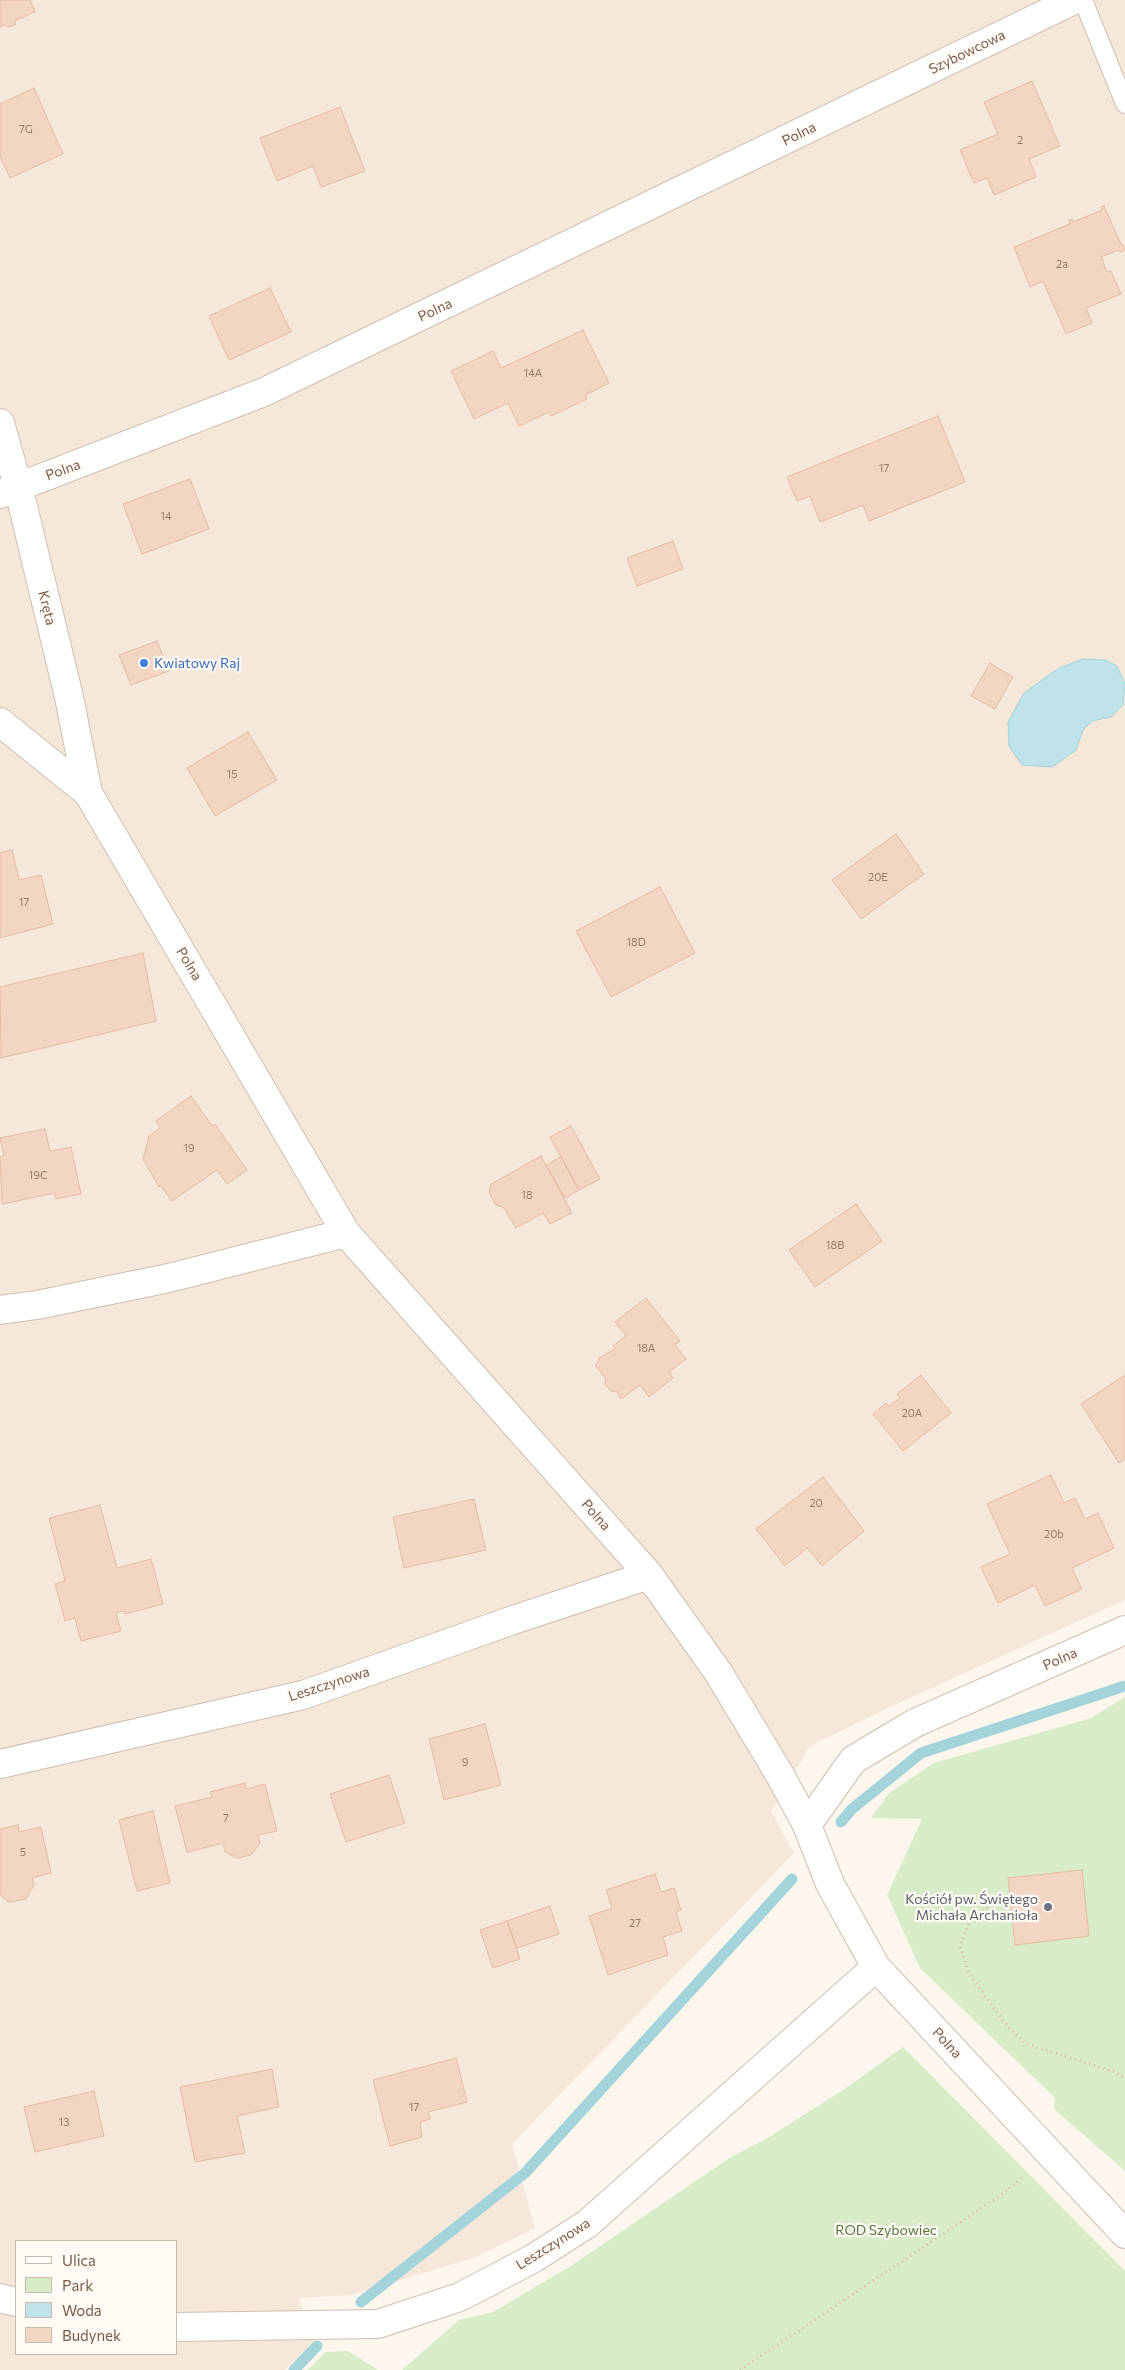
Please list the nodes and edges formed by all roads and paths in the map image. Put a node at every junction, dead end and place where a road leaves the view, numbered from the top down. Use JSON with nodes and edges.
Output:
{"nodes":[{"id":1,"x":1074,"y":0,"type":"edge"},
{"id":2,"x":1083,"y":0,"type":"edge"},
{"id":3,"x":860,"y":104,"type":"joint"},
{"id":4,"x":1125,"y":104,"type":"edge"},
{"id":5,"x":0,"y":423,"type":"edge"},
{"id":6,"x":9,"y":490,"type":"edge"},
{"id":7,"x":0,"y":722,"type":"edge"},
{"id":8,"x":88,"y":793,"type":"junction"},
{"id":9,"x":346,"y":1233,"type":"junction"},
{"id":10,"x":0,"y":1310,"type":"edge"},
{"id":11,"x":649,"y":1575,"type":"junction"},
{"id":12,"x":1125,"y":1630,"type":"edge"},
{"id":13,"x":0,"y":1764,"type":"edge"},
{"id":14,"x":806,"y":1825,"type":"junction"},
{"id":15,"x":995,"y":1901,"type":"dead end"},
{"id":16,"x":876,"y":1967,"type":"junction"},
{"id":17,"x":1125,"y":2078,"type":"edge"},
{"id":18,"x":1001,"y":2195,"type":"dead end"},
{"id":19,"x":1125,"y":2234,"type":"edge"},
{"id":20,"x":0,"y":2298,"type":"edge"},
{"id":21,"x":15,"y":2302,"type":"edge"},
{"id":22,"x":178,"y":2327,"type":"edge"},
{"id":23,"x":740,"y":2370,"type":"edge"}],
"edges":[{"from":1,"to":3,"type":"street","name":"Szybowcowa"},
{"from":2,"to":4,"type":"lane"},
{"from":3,"to":6,"type":"street","name":"Polna"},
{"from":5,"to":6,"type":"street","name":"Kręta"},
{"from":6,"to":8,"type":"street","name":"Kręta"},
{"from":7,"to":8,"type":"street","name":"Polna"},
{"from":8,"to":9,"type":"street","name":"Polna"},
{"from":9,"to":10,"type":"street"},
{"from":9,"to":11,"type":"street","name":"Polna"},
{"from":11,"to":13,"type":"street","name":"Leszczynowa"},
{"from":11,"to":14,"type":"street","name":"Polna"},
{"from":12,"to":14,"type":"street","name":"Polna"},
{"from":14,"to":16,"type":"street","name":"Polna"},
{"from":15,"to":17,"type":"path"},
{"from":16,"to":19,"type":"street","name":"Polna"},
{"from":16,"to":22,"type":"street","name":"Leszczynowa"},
{"from":18,"to":23,"type":"path"},
{"from":20,"to":21,"type":"street"}]}
